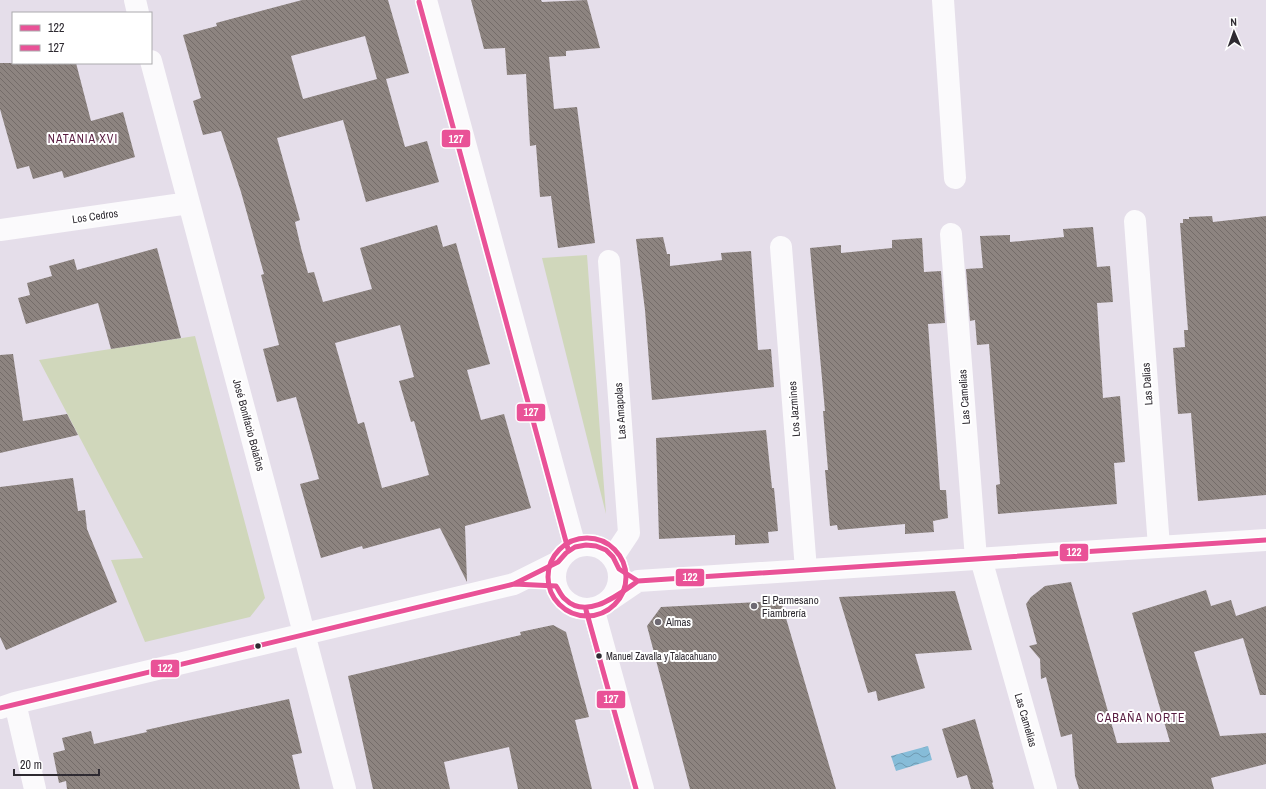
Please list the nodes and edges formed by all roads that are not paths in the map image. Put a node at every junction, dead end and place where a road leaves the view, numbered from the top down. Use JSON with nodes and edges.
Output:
{"nodes":[{"id":1,"x":134,"y":0,"type":"edge"},
{"id":2,"x":426,"y":0,"type":"edge"},
{"id":3,"x":943,"y":0,"type":"edge"},
{"id":4,"x":138,"y":12,"type":"edge"},
{"id":5,"x":152,"y":64,"type":"edge"},
{"id":6,"x":955,"y":178,"type":"dead end"},
{"id":7,"x":189,"y":203,"type":"junction"},
{"id":8,"x":1135,"y":221,"type":"dead end"},
{"id":9,"x":0,"y":230,"type":"edge"},
{"id":10,"x":951,"y":234,"type":"dead end"},
{"id":11,"x":781,"y":247,"type":"dead end"},
{"id":12,"x":609,"y":261,"type":"dead end"},
{"id":13,"x":1266,"y":540,"type":"edge"},
{"id":14,"x":576,"y":547,"type":"junction"},
{"id":15,"x":1159,"y":547,"type":"junction"},
{"id":16,"x":979,"y":559,"type":"junction"},
{"id":17,"x":558,"y":562,"type":"junction"},
{"id":18,"x":616,"y":563,"type":"junction"},
{"id":19,"x":806,"y":570,"type":"junction"},
{"id":20,"x":638,"y":581,"type":"junction"},
{"id":21,"x":514,"y":584,"type":"junction"},
{"id":22,"x":556,"y":586,"type":"junction"},
{"id":23,"x":602,"y":604,"type":"junction"},
{"id":24,"x":305,"y":634,"type":"junction"},
{"id":25,"x":8,"y":706,"type":"edge"},
{"id":26,"x":35,"y":789,"type":"edge"},
{"id":27,"x":344,"y":789,"type":"edge"},
{"id":28,"x":643,"y":789,"type":"edge"},
{"id":29,"x":1046,"y":789,"type":"edge"}],
"edges":[{"from":1,"to":4,"type":"street"},
{"from":2,"to":14,"type":"street"},
{"from":3,"to":6,"type":"street"},
{"from":5,"to":7,"type":"street","name":"José Bonifacio Bolaños"},
{"from":7,"to":9,"type":"street","name":"Los Cedros"},
{"from":7,"to":24,"type":"street","name":"José Bonifacio Bolaños"},
{"from":8,"to":15,"type":"street","name":"Las Dalias"},
{"from":10,"to":16,"type":"street","name":"Las Camelias"},
{"from":11,"to":19,"type":"street","name":"Los Jazmines"},
{"from":12,"to":18,"type":"street","name":"Las Amapolas"},
{"from":13,"to":15,"type":"street"},
{"from":14,"to":17,"type":"street"},
{"from":14,"to":18,"type":"street"},
{"from":15,"to":16,"type":"street"},
{"from":16,"to":19,"type":"street"},
{"from":16,"to":29,"type":"street","name":"Las Camelias"},
{"from":17,"to":21,"type":"street"},
{"from":17,"to":22,"type":"street"},
{"from":18,"to":20,"type":"street"},
{"from":18,"to":23,"type":"street"},
{"from":19,"to":20,"type":"street"},
{"from":20,"to":23,"type":"street"},
{"from":21,"to":22,"type":"street"},
{"from":21,"to":24,"type":"street"},
{"from":22,"to":23,"type":"street"},
{"from":23,"to":28,"type":"street"},
{"from":24,"to":25,"type":"street"},
{"from":24,"to":27,"type":"street","name":"José Bonifacio Bolaños"},
{"from":25,"to":26,"type":"street"}]}
